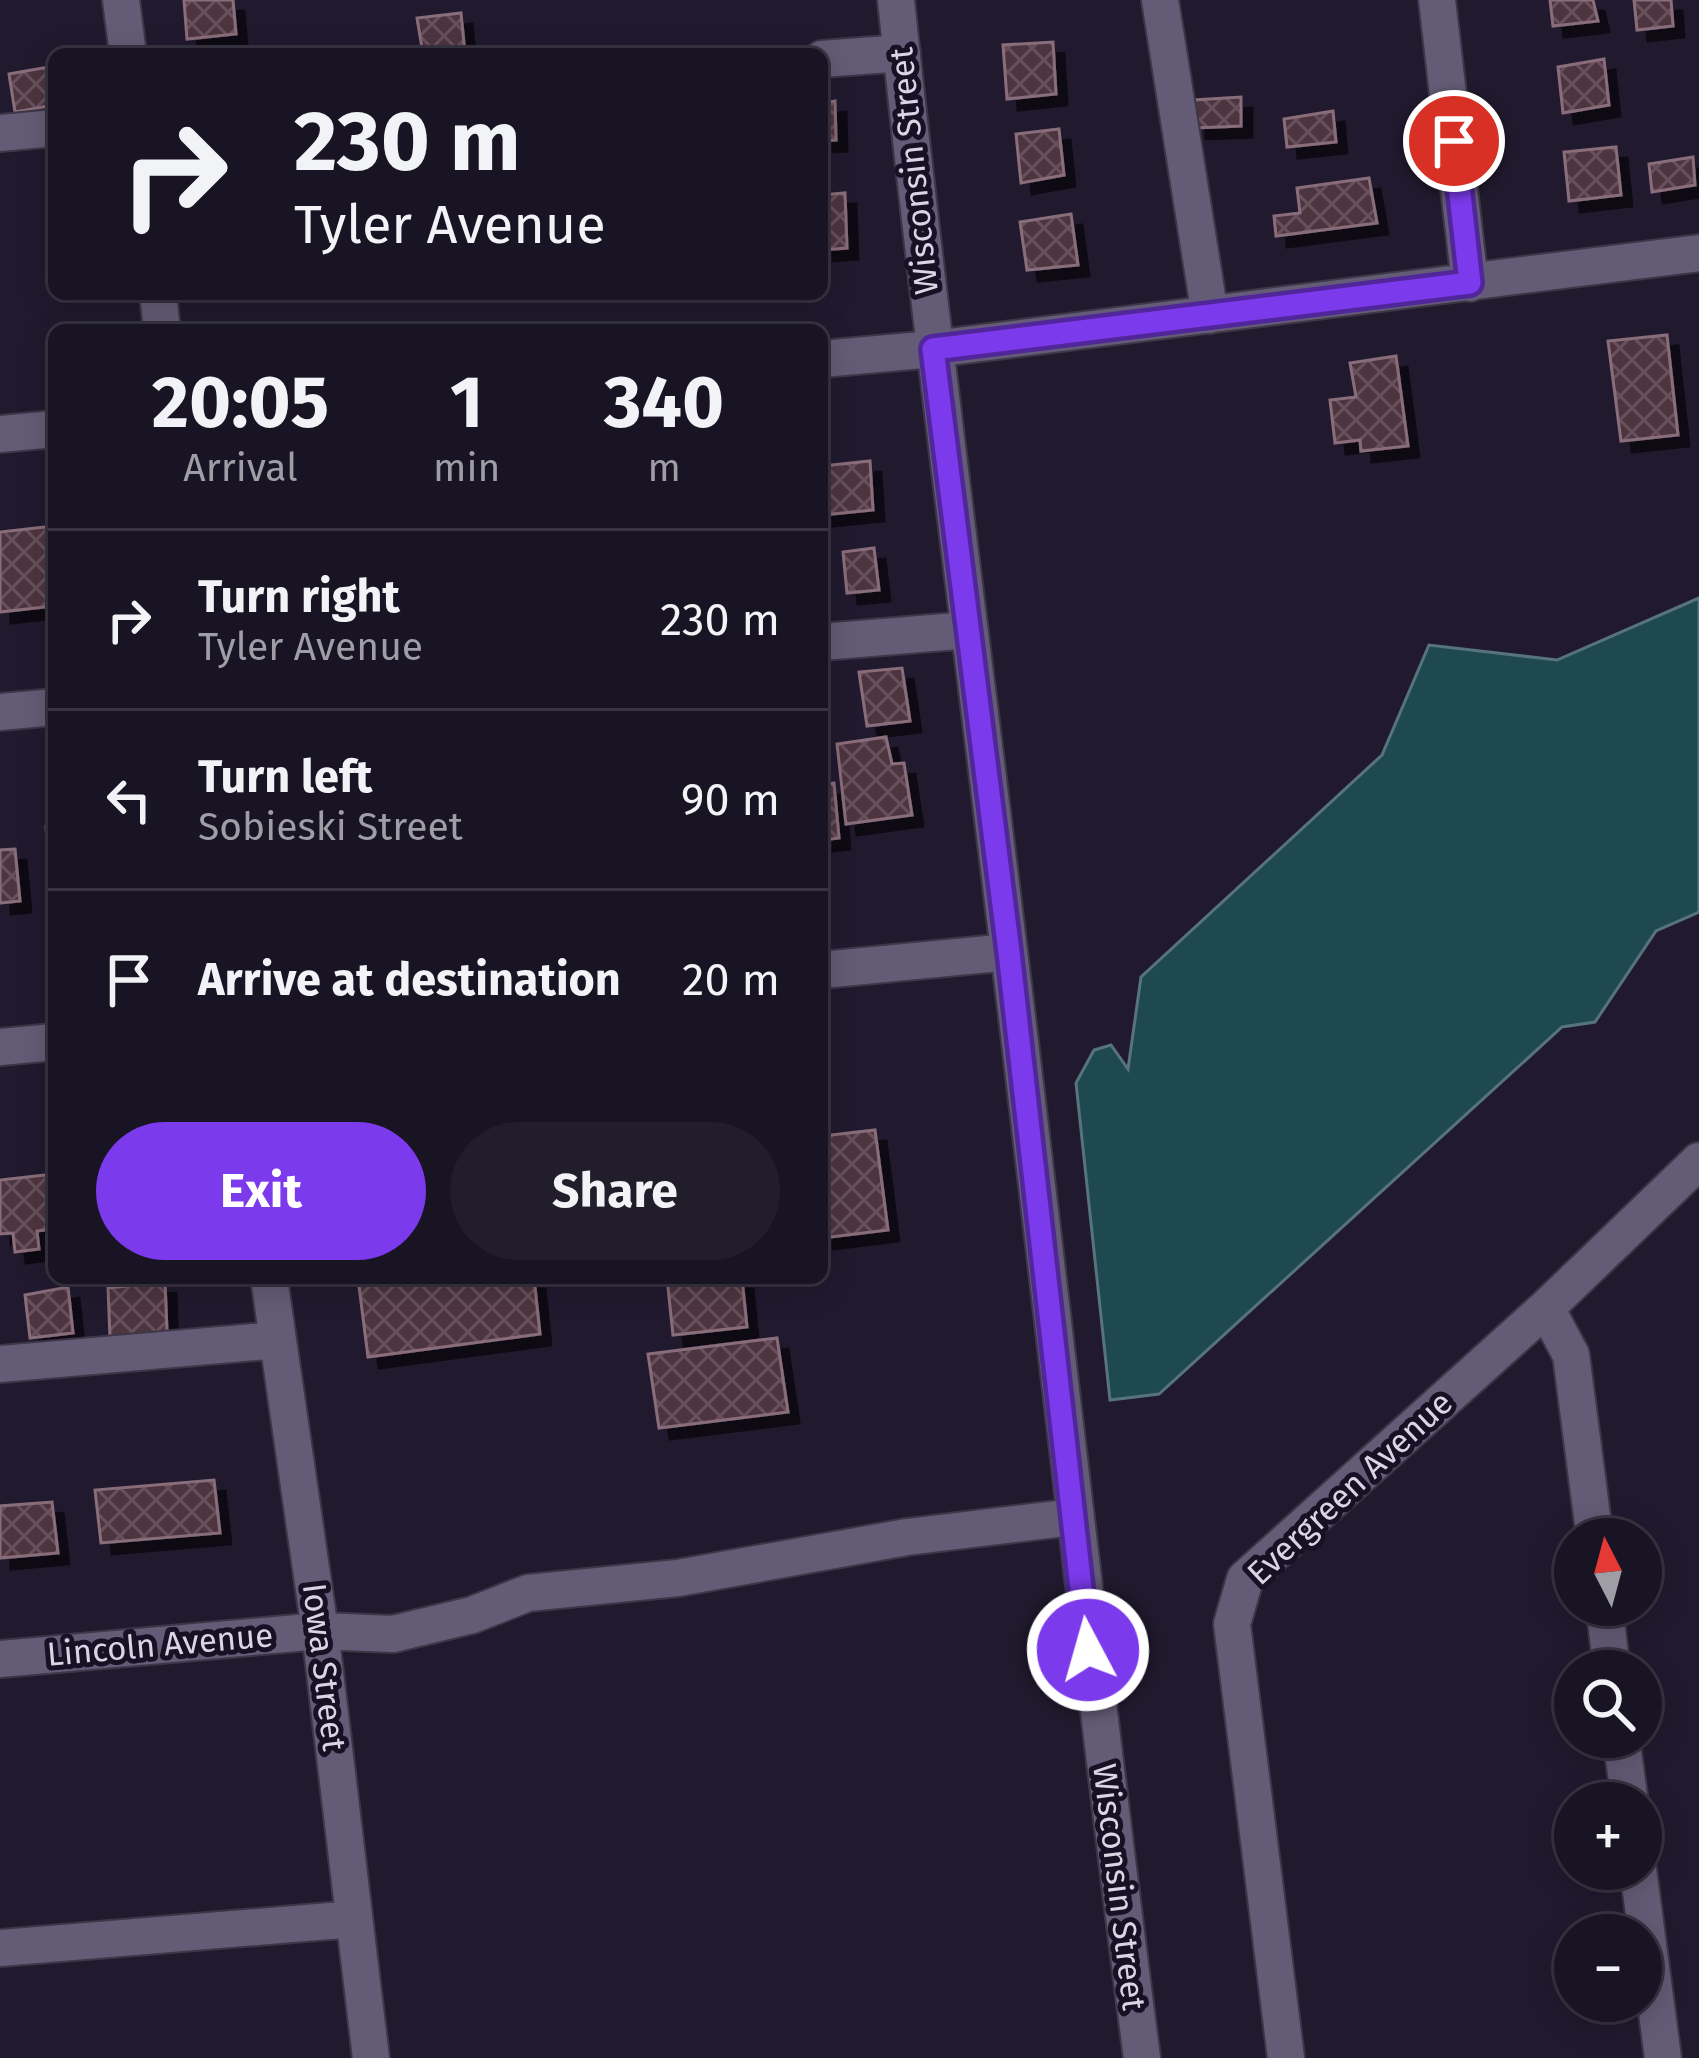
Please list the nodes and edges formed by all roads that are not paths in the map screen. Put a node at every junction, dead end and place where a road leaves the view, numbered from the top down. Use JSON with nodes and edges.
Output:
{"nodes":[{"id":1,"x":121,"y":0,"type":"edge"},
{"id":2,"x":896,"y":0,"type":"edge"},
{"id":3,"x":1160,"y":0,"type":"edge"},
{"id":4,"x":1437,"y":0,"type":"edge"},
{"id":5,"x":127,"y":48,"type":"edge"},
{"id":6,"x":902,"y":53,"type":"junction"},
{"id":7,"x":828,"y":59,"type":"edge"},
{"id":8,"x":48,"y":129,"type":"edge"},
{"id":9,"x":0,"y":133,"type":"edge"},
{"id":10,"x":1699,"y":253,"type":"edge"},
{"id":11,"x":1470,"y":283,"type":"junction"},
{"id":12,"x":1210,"y":315,"type":"junction"},
{"id":13,"x":933,"y":349,"type":"junction"},
{"id":14,"x":828,"y":358,"type":"edge"},
{"id":15,"x":48,"y":430,"type":"edge"},
{"id":16,"x":0,"y":434,"type":"edge"},
{"id":17,"x":969,"y":630,"type":"junction"},
{"id":18,"x":828,"y":642,"type":"edge"},
{"id":19,"x":48,"y":708,"type":"edge"},
{"id":20,"x":0,"y":712,"type":"edge"},
{"id":21,"x":1009,"y":952,"type":"junction"},
{"id":22,"x":828,"y":969,"type":"edge"},
{"id":23,"x":48,"y":1043,"type":"edge"},
{"id":24,"x":0,"y":1047,"type":"edge"},
{"id":25,"x":1699,"y":1161,"type":"edge"},
{"id":26,"x":270,"y":1284,"type":"edge"},
{"id":27,"x":1546,"y":1308,"type":"junction"},
{"id":28,"x":278,"y":1340,"type":"junction"},
{"id":29,"x":0,"y":1364,"type":"edge"},
{"id":30,"x":1074,"y":1517,"type":"junction"},
{"id":31,"x":1592,"y":1518,"type":"edge"},
{"id":32,"x":320,"y":1631,"type":"junction"},
{"id":33,"x":0,"y":1659,"type":"edge"},
{"id":34,"x":1641,"y":1890,"type":"edge"},
{"id":35,"x":354,"y":1919,"type":"junction"},
{"id":36,"x":0,"y":1948,"type":"edge"},
{"id":37,"x":371,"y":2058,"type":"edge"},
{"id":38,"x":1142,"y":2058,"type":"edge"},
{"id":39,"x":1286,"y":2058,"type":"edge"},
{"id":40,"x":1663,"y":2058,"type":"edge"}],
"edges":[{"from":1,"to":5,"type":"street"},
{"from":2,"to":6,"type":"street","name":"Wisconsin Street"},
{"from":3,"to":12,"type":"street"},
{"from":4,"to":11,"type":"street"},
{"from":6,"to":7,"type":"street"},
{"from":6,"to":13,"type":"street","name":"Wisconsin Street"},
{"from":8,"to":9,"type":"street"},
{"from":10,"to":11,"type":"street"},
{"from":11,"to":12,"type":"street"},
{"from":12,"to":13,"type":"street"},
{"from":13,"to":14,"type":"street"},
{"from":13,"to":17,"type":"street","name":"Wisconsin Street"},
{"from":15,"to":16,"type":"street"},
{"from":17,"to":18,"type":"street"},
{"from":17,"to":21,"type":"street","name":"Wisconsin Street"},
{"from":19,"to":20,"type":"street"},
{"from":21,"to":22,"type":"street"},
{"from":21,"to":30,"type":"street","name":"Wisconsin Street"},
{"from":23,"to":24,"type":"street"},
{"from":25,"to":27,"type":"street","name":"Evergreen Avenue"},
{"from":26,"to":28,"type":"street","name":"Iowa Street"},
{"from":27,"to":31,"type":"street"},
{"from":27,"to":39,"type":"street","name":"Evergreen Avenue"},
{"from":28,"to":29,"type":"street"},
{"from":28,"to":32,"type":"street","name":"Iowa Street"},
{"from":30,"to":32,"type":"street","name":"Lincoln Avenue"},
{"from":30,"to":38,"type":"street","name":"Wisconsin Street"},
{"from":32,"to":33,"type":"street","name":"Lincoln Avenue"},
{"from":32,"to":35,"type":"street","name":"Iowa Street"},
{"from":34,"to":40,"type":"street"},
{"from":35,"to":36,"type":"street"},
{"from":35,"to":37,"type":"street","name":"Iowa Street"}]}
